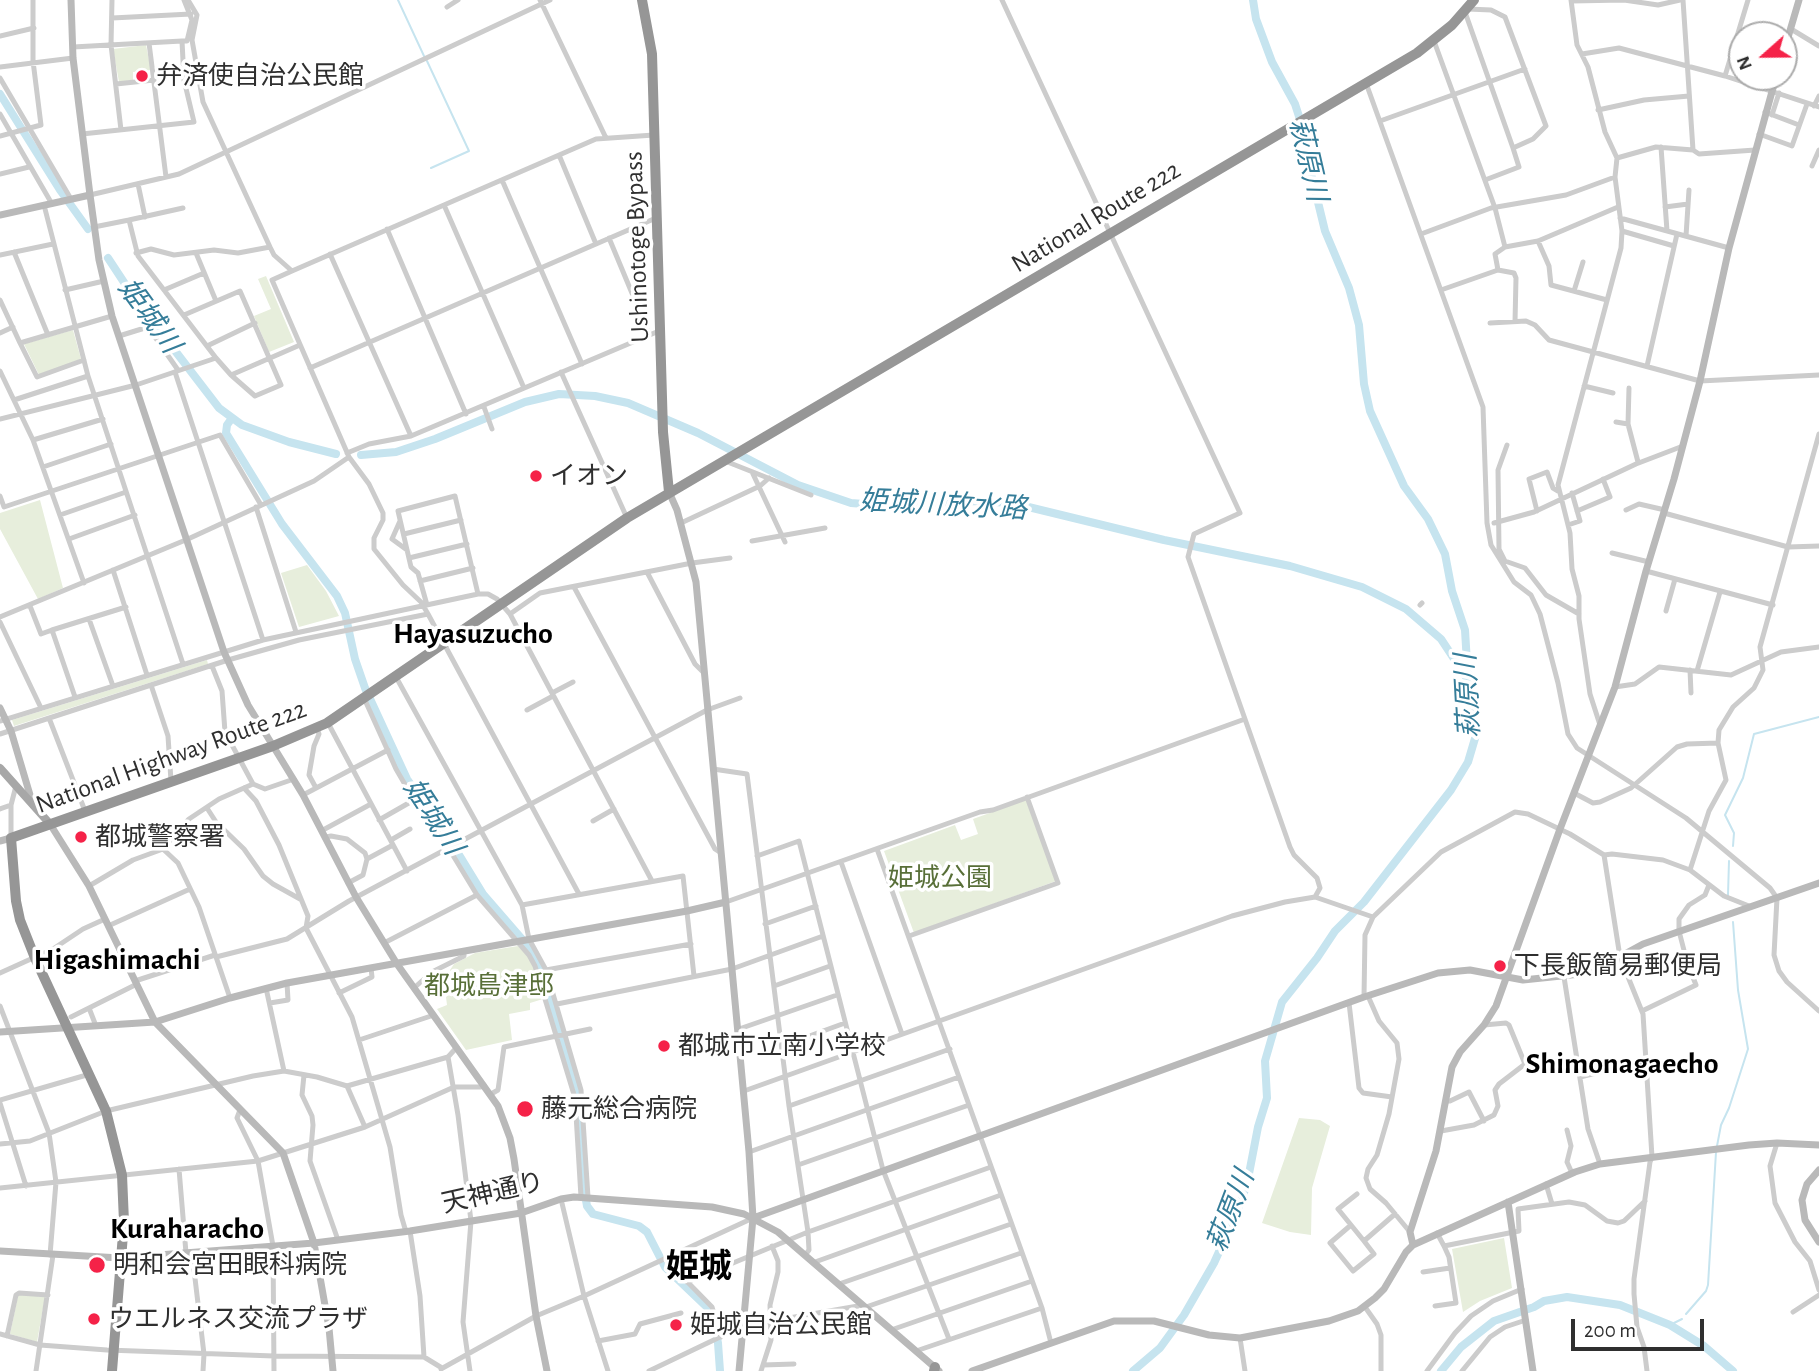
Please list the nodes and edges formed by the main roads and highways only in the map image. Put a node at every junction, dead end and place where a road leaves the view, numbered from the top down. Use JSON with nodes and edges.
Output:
{"nodes":[{"id":1,"x":642,"y":0,"type":"edge"},
{"id":2,"x":1474,"y":0,"type":"edge"},
{"id":3,"x":728,"y":459,"type":"joint"},
{"id":4,"x":666,"y":472,"type":"junction"},
{"id":5,"x":690,"y":482,"type":"junction"},
{"id":6,"x":669,"y":492,"type":"junction"},
{"id":7,"x":0,"y":768,"type":"edge"},
{"id":8,"x":50,"y":824,"type":"junction"},
{"id":9,"x":113,"y":1371,"type":"edge"}],
"edges":[{"from":1,"to":4,"type":"highway","name":"Ushinotoge Bypass"},
{"from":2,"to":3,"type":"highway","name":"National Route 222"},
{"from":3,"to":5,"type":"highway","name":"National Highway Route 222"},
{"from":4,"to":5,"type":"highway"},
{"from":4,"to":6,"type":"highway","name":"Ushinotoge Bypass"},
{"from":5,"to":6,"type":"highway","name":"National Highway Route 222"},
{"from":6,"to":8,"type":"highway","name":"National Highway Route 222"},
{"from":7,"to":8,"type":"main road"},
{"from":8,"to":9,"type":"highway","name":"National Highway Route 222"}]}
